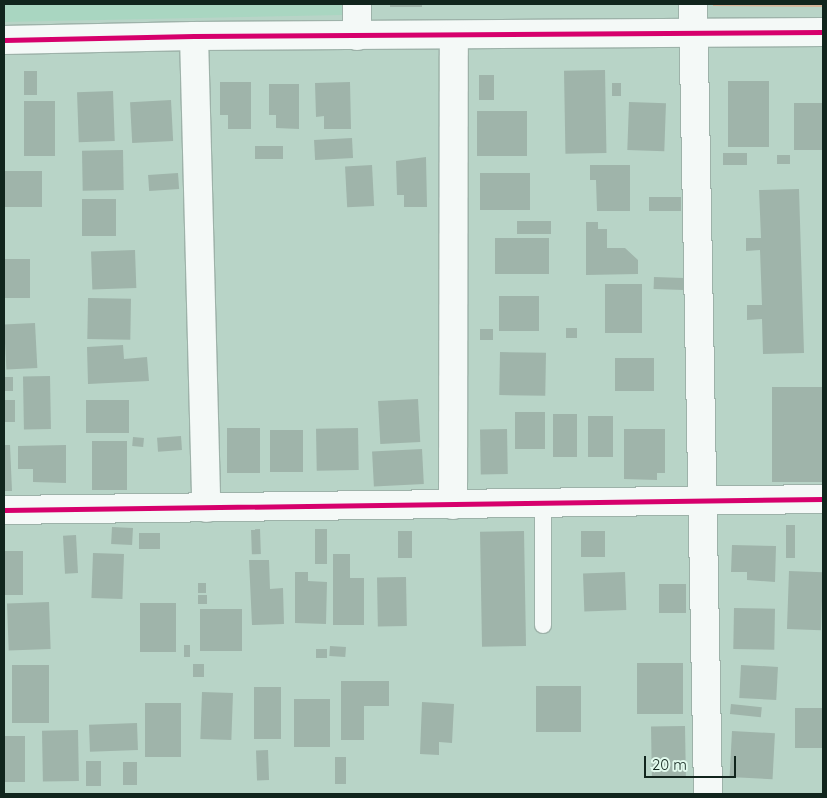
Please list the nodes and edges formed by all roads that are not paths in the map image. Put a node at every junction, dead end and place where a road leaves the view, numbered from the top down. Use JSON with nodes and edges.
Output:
{"nodes":[{"id":1,"x":357,"y":4,"type":"edge"},
{"id":2,"x":693,"y":4,"type":"edge"},
{"id":3,"x":823,"y":32,"type":"edge"},
{"id":4,"x":693,"y":33,"type":"junction"},
{"id":5,"x":194,"y":36,"type":"junction"},
{"id":6,"x":357,"y":36,"type":"junction"},
{"id":7,"x":454,"y":36,"type":"junction"},
{"id":8,"x":4,"y":40,"type":"edge"},
{"id":9,"x":823,"y":499,"type":"edge"},
{"id":10,"x":702,"y":502,"type":"junction"},
{"id":11,"x":543,"y":504,"type":"junction"},
{"id":12,"x":453,"y":505,"type":"junction"},
{"id":13,"x":206,"y":508,"type":"junction"},
{"id":14,"x":4,"y":510,"type":"edge"},
{"id":15,"x":543,"y":625,"type":"dead end"},
{"id":16,"x":708,"y":794,"type":"edge"}],
"edges":[{"from":1,"to":6,"type":"street"},
{"from":2,"to":4,"type":"street"},
{"from":3,"to":4,"type":"street"},
{"from":4,"to":7,"type":"street"},
{"from":4,"to":10,"type":"street"},
{"from":5,"to":6,"type":"street"},
{"from":5,"to":8,"type":"street"},
{"from":5,"to":13,"type":"street"},
{"from":6,"to":7,"type":"street"},
{"from":7,"to":12,"type":"street"},
{"from":9,"to":10,"type":"street"},
{"from":10,"to":11,"type":"street"},
{"from":10,"to":16,"type":"street"},
{"from":11,"to":12,"type":"street"},
{"from":11,"to":15,"type":"lane"},
{"from":12,"to":13,"type":"street"},
{"from":13,"to":14,"type":"street"}]}
